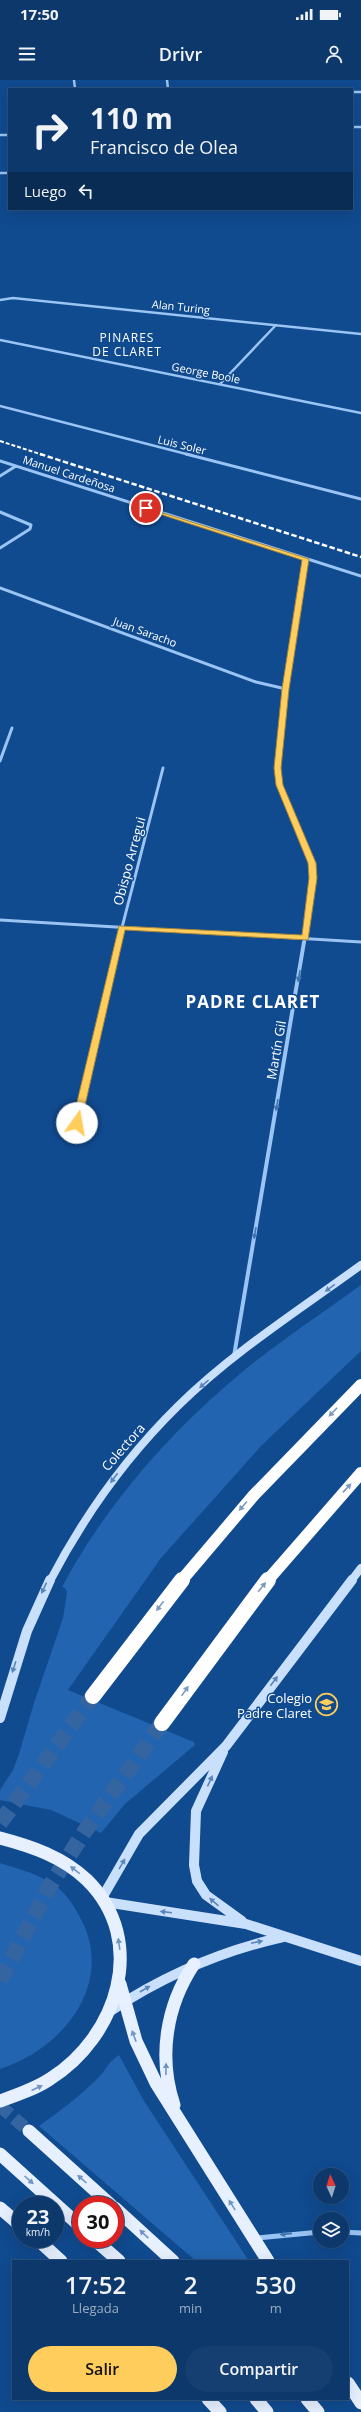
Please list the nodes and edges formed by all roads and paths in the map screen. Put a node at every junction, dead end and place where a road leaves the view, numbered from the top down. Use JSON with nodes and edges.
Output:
{"nodes":[{"id":1,"x":0,"y":300,"type":"edge"},
{"id":2,"x":276,"y":325,"type":"junction"},
{"id":3,"x":361,"y":334,"type":"edge"},
{"id":4,"x":0,"y":340,"type":"edge"},
{"id":5,"x":220,"y":384,"type":"junction"},
{"id":6,"x":0,"y":406,"type":"edge"},
{"id":7,"x":361,"y":413,"type":"edge"},
{"id":8,"x":0,"y":461,"type":"edge"},
{"id":9,"x":16,"y":466,"type":"junction"},
{"id":10,"x":0,"y":476,"type":"edge"},
{"id":11,"x":361,"y":499,"type":"edge"},
{"id":12,"x":0,"y":512,"type":"edge"},
{"id":13,"x":0,"y":548,"type":"edge"},
{"id":14,"x":306,"y":559,"type":"junction"},
{"id":15,"x":361,"y":576,"type":"edge"},
{"id":16,"x":0,"y":588,"type":"edge"},
{"id":17,"x":286,"y":689,"type":"junction"},
{"id":18,"x":12,"y":728,"type":"dead end"},
{"id":19,"x":0,"y":760,"type":"edge"},
{"id":20,"x":163,"y":768,"type":"dead end"},
{"id":21,"x":0,"y":920,"type":"edge"},
{"id":22,"x":121,"y":928,"type":"junction"},
{"id":23,"x":305,"y":938,"type":"junction"},
{"id":24,"x":361,"y":942,"type":"edge"},
{"id":25,"x":77,"y":1123,"type":"dead end"},
{"id":26,"x":361,"y":1265,"type":"edge"},
{"id":27,"x":233,"y":1359,"type":"junction"},
{"id":28,"x":361,"y":1385,"type":"edge"},
{"id":29,"x":361,"y":1473,"type":"edge"},
{"id":30,"x":361,"y":1568,"type":"edge"},
{"id":31,"x":93,"y":1696,"type":"tunnel mouth"},
{"id":32,"x":0,"y":1718,"type":"edge"},
{"id":33,"x":162,"y":1723,"type":"tunnel mouth"},
{"id":34,"x":226,"y":1746,"type":"junction"},
{"id":35,"x":0,"y":1838,"type":"edge"},
{"id":36,"x":104,"y":1900,"type":"junction"},
{"id":37,"x":246,"y":1924,"type":"junction"},
{"id":38,"x":284,"y":1937,"type":"junction"},
{"id":39,"x":361,"y":1961,"type":"edge"},
{"id":40,"x":194,"y":1964,"type":"junction"},
{"id":41,"x":120,"y":1983,"type":"junction"},
{"id":42,"x":124,"y":2002,"type":"junction"},
{"id":43,"x":112,"y":2010,"type":"junction"},
{"id":44,"x":0,"y":2101,"type":"edge"},
{"id":45,"x":179,"y":2120,"type":"junction"},
{"id":46,"x":29,"y":2131,"type":"tunnel mouth"},
{"id":47,"x":0,"y":2154,"type":"edge"},
{"id":48,"x":101,"y":2196,"type":"edge"},
{"id":49,"x":0,"y":2208,"type":"edge"},
{"id":50,"x":124,"y":2216,"type":"edge"},
{"id":51,"x":12,"y":2218,"type":"edge"},
{"id":52,"x":72,"y":2219,"type":"edge"},
{"id":53,"x":349,"y":2232,"type":"edge"},
{"id":54,"x":313,"y":2233,"type":"edge"},
{"id":55,"x":361,"y":2233,"type":"edge"},
{"id":56,"x":252,"y":2238,"type":"junction"},
{"id":57,"x":47,"y":2248,"type":"edge"},
{"id":58,"x":104,"y":2248,"type":"edge"},
{"id":59,"x":60,"y":2260,"type":"edge"},
{"id":60,"x":117,"y":2260,"type":"edge"},
{"id":61,"x":171,"y":2260,"type":"edge"},
{"id":62,"x":267,"y":2260,"type":"edge"},
{"id":63,"x":349,"y":2385,"type":"edge"},
{"id":64,"x":209,"y":2400,"type":"edge"},
{"id":65,"x":257,"y":2400,"type":"edge"},
{"id":66,"x":308,"y":2400,"type":"edge"},
{"id":67,"x":361,"y":2403,"type":"edge"},
{"id":68,"x":220,"y":2412,"type":"edge"},
{"id":69,"x":267,"y":2412,"type":"edge"},
{"id":70,"x":318,"y":2412,"type":"edge"}],
"edges":[{"from":1,"to":2,"type":"street","name":"Alan Turing"},
{"from":2,"to":3,"type":"street","name":"Alan Turing"},
{"from":2,"to":5,"type":"street"},
{"from":4,"to":5,"type":"street","name":"George Boole"},
{"from":5,"to":7,"type":"street","name":"George Boole"},
{"from":6,"to":11,"type":"street","name":"Luis Soler"},
{"from":8,"to":9,"type":"street","name":"Manuel Cardeñosa"},
{"from":9,"to":10,"type":"street"},
{"from":9,"to":14,"type":"street","name":"Manuel Cardeñosa"},
{"from":12,"to":13,"type":"street"},
{"from":14,"to":15,"type":"street","name":"Manuel Cardeñosa"},
{"from":14,"to":17,"type":"street","name":"Martín Gil"},
{"from":16,"to":17,"type":"street","name":"Juan Saracho"},
{"from":17,"to":23,"type":"street","name":"Martín Gil"},
{"from":18,"to":19,"type":"street"},
{"from":20,"to":22,"type":"street","name":"Obispo Arregui"},
{"from":21,"to":22,"type":"street"},
{"from":22,"to":23,"type":"street"},
{"from":22,"to":25,"type":"street","name":"Obispo Arregui"},
{"from":23,"to":24,"type":"street"},
{"from":23,"to":27,"type":"street","name":"Martín Gil","one_way":true},
{"from":26,"to":27,"type":"main road","name":"Colectora","one_way":true},
{"from":27,"to":32,"type":"main road","name":"Colectora","one_way":true},
{"from":28,"to":31,"type":"highway","one_way":true},
{"from":33,"to":29,"type":"highway","one_way":true},
{"from":34,"to":30,"type":"main road","one_way":true},
{"from":36,"to":34,"type":"main road","one_way":true},
{"from":37,"to":34,"type":"main road","one_way":true},
{"from":36,"to":35,"type":"main road","one_way":true},
{"from":37,"to":36,"type":"main road","one_way":true},
{"from":41,"to":36,"type":"main road","one_way":true},
{"from":37,"to":38,"type":"main road"},
{"from":38,"to":39,"type":"main road"},
{"from":40,"to":38,"type":"main road","one_way":true},
{"from":42,"to":40,"type":"main road","one_way":true},
{"from":45,"to":40,"type":"main road","one_way":true},
{"from":41,"to":42,"type":"main road"},
{"from":41,"to":43,"type":"main road"},
{"from":42,"to":43,"type":"main road"},
{"from":45,"to":42,"type":"main road","one_way":true},
{"from":44,"to":43,"type":"main road","one_way":true},
{"from":56,"to":45,"type":"main road","one_way":true},
{"from":48,"to":46,"type":"main road","one_way":true},
{"from":47,"to":52,"type":"main road","one_way":true},
{"from":49,"to":51,"type":"main road"},
{"from":61,"to":50,"type":"main road","one_way":true},
{"from":53,"to":55,"type":"street"},
{"from":54,"to":56,"type":"street","one_way":true},
{"from":56,"to":62,"type":"main road"},
{"from":57,"to":59,"type":"main road"},
{"from":58,"to":60,"type":"main road"},
{"from":63,"to":67,"type":"main road"},
{"from":64,"to":68,"type":"main road"},
{"from":65,"to":69,"type":"main road"},
{"from":66,"to":70,"type":"main road"}]}
